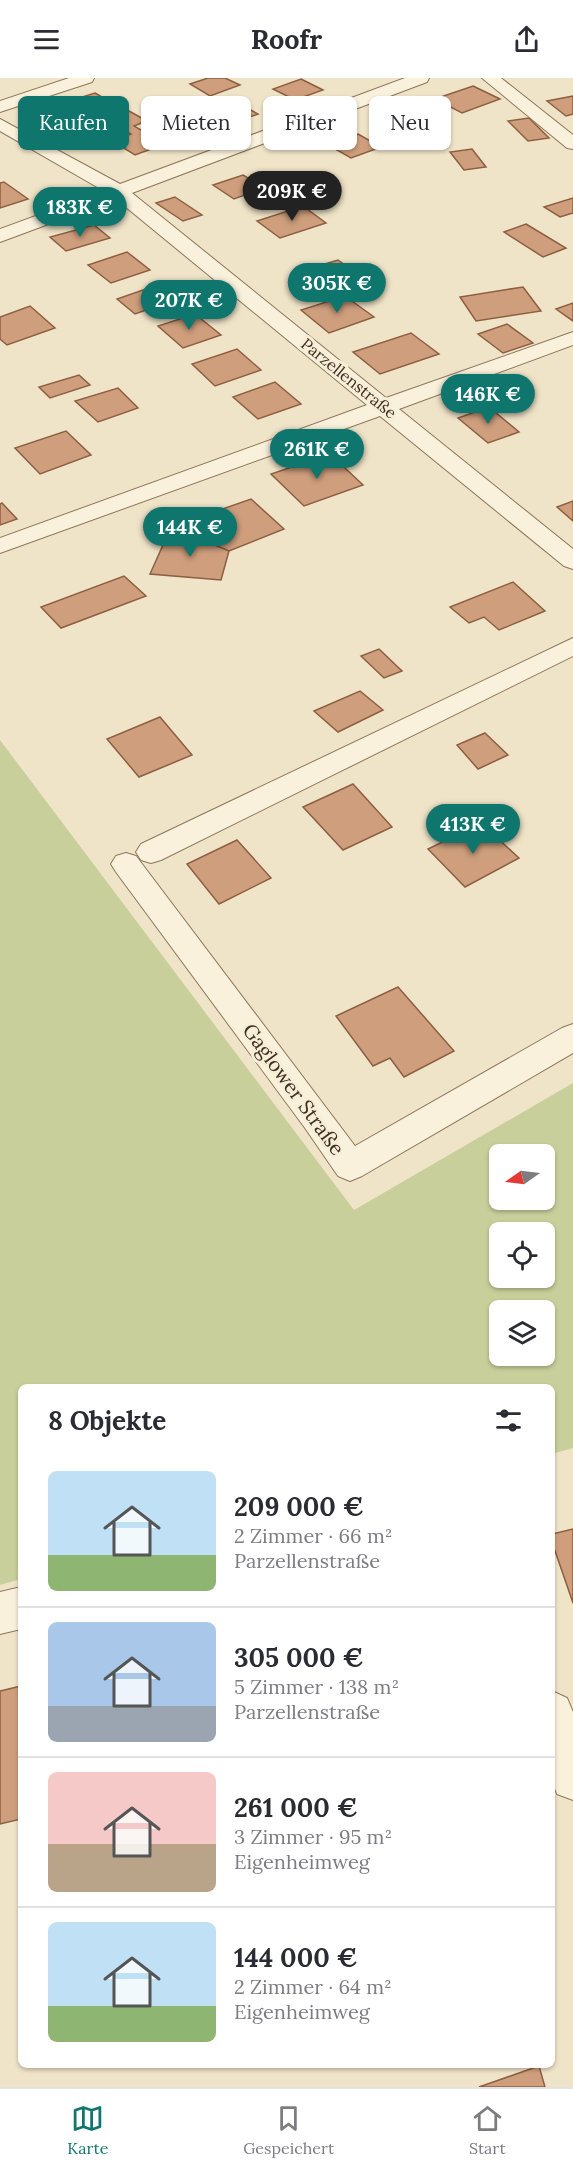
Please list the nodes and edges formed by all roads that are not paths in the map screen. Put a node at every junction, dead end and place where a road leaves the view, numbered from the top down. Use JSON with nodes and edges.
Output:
{"nodes":[{"id":1,"x":86,"y":78,"type":"edge"},
{"id":2,"x":421,"y":78,"type":"edge"},
{"id":3,"x":490,"y":78,"type":"edge"},
{"id":4,"x":0,"y":107,"type":"edge"},
{"id":5,"x":0,"y":124,"type":"edge"},
{"id":6,"x":573,"y":144,"type":"edge"},
{"id":7,"x":118,"y":191,"type":"junction"},
{"id":8,"x":0,"y":236,"type":"edge"},
{"id":9,"x":573,"y":338,"type":"edge"},
{"id":10,"x":385,"y":408,"type":"junction"},
{"id":11,"x":0,"y":546,"type":"edge"},
{"id":12,"x":573,"y":561,"type":"edge"},
{"id":13,"x":573,"y":646,"type":"edge"},
{"id":14,"x":573,"y":1037,"type":"edge"},
{"id":15,"x":18,"y":1609,"type":"edge"},
{"id":16,"x":0,"y":1613,"type":"edge"},
{"id":17,"x":555,"y":1722,"type":"edge"},
{"id":18,"x":573,"y":1778,"type":"edge"}],
"edges":[{"from":1,"to":4,"type":"street"},
{"from":2,"to":7,"type":"street"},
{"from":3,"to":6,"type":"street"},
{"from":5,"to":7,"type":"street","name":"Parzellenstraße"},
{"from":7,"to":8,"type":"street"},
{"from":7,"to":10,"type":"street","name":"Parzellenstraße"},
{"from":9,"to":10,"type":"street"},
{"from":10,"to":11,"type":"street"},
{"from":10,"to":12,"type":"street","name":"Parzellenstraße"},
{"from":13,"to":14,"type":"street","name":"Gaglower Straße"},
{"from":15,"to":16,"type":"street"},
{"from":17,"to":18,"type":"street"}]}
